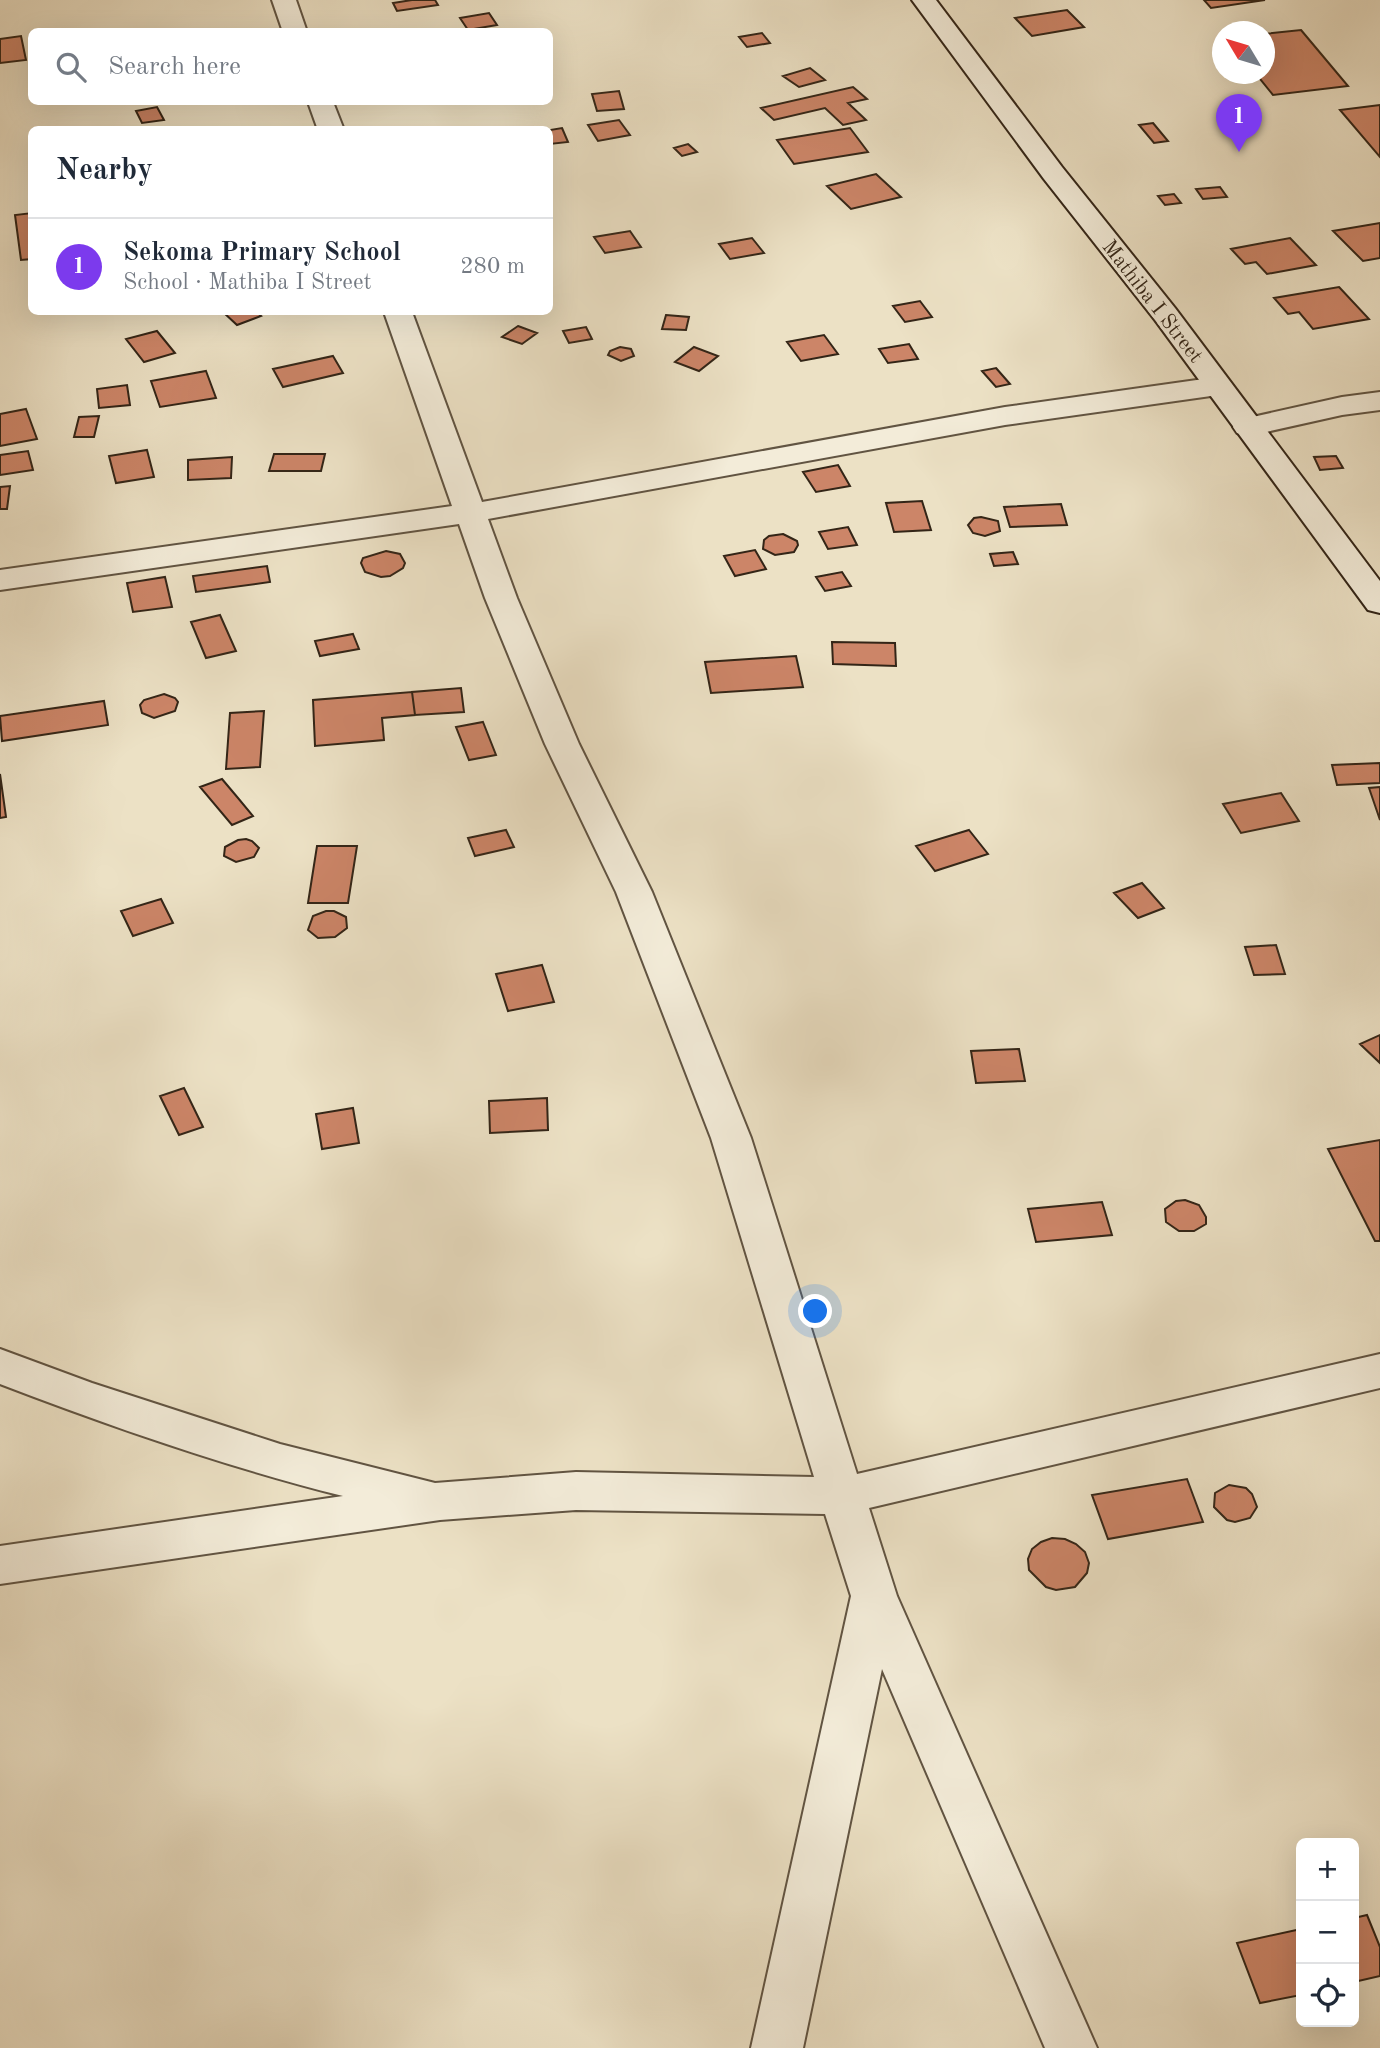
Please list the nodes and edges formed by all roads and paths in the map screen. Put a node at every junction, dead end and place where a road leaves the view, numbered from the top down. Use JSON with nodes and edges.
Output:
{"nodes":[{"id":1,"x":284,"y":0,"type":"edge"},
{"id":2,"x":924,"y":0,"type":"edge"},
{"id":3,"x":294,"y":28,"type":"edge"},
{"id":4,"x":322,"y":105,"type":"edge"},
{"id":5,"x":330,"y":126,"type":"edge"},
{"id":6,"x":399,"y":315,"type":"edge"},
{"id":7,"x":1217,"y":386,"type":"junction"},
{"id":8,"x":1380,"y":401,"type":"edge"},
{"id":9,"x":1248,"y":427,"type":"junction"},
{"id":10,"x":471,"y":513,"type":"junction"},
{"id":11,"x":0,"y":580,"type":"edge"},
{"id":12,"x":1380,"y":603,"type":"edge"},
{"id":13,"x":0,"y":1366,"type":"edge"},
{"id":14,"x":1380,"y":1371,"type":"edge"},
{"id":15,"x":842,"y":1496,"type":"junction"},
{"id":16,"x":440,"y":1501,"type":"junction"},
{"id":17,"x":0,"y":1565,"type":"edge"},
{"id":18,"x":874,"y":1596,"type":"junction"},
{"id":19,"x":777,"y":2048,"type":"edge"},
{"id":20,"x":1071,"y":2048,"type":"edge"}],
"edges":[{"from":1,"to":3,"type":"street"},
{"from":2,"to":7,"type":"street","name":"Mathiba I Street"},
{"from":4,"to":5,"type":"street"},
{"from":6,"to":10,"type":"street"},
{"from":7,"to":9,"type":"street","name":"Mathiba I Street"},
{"from":7,"to":10,"type":"street"},
{"from":8,"to":9,"type":"street"},
{"from":9,"to":12,"type":"street","name":"Mathiba I Street"},
{"from":10,"to":11,"type":"street"},
{"from":10,"to":15,"type":"street"},
{"from":13,"to":16,"type":"street"},
{"from":14,"to":15,"type":"street"},
{"from":15,"to":16,"type":"street"},
{"from":15,"to":18,"type":"street"},
{"from":16,"to":17,"type":"street"},
{"from":18,"to":19,"type":"street"},
{"from":18,"to":20,"type":"street"}]}
